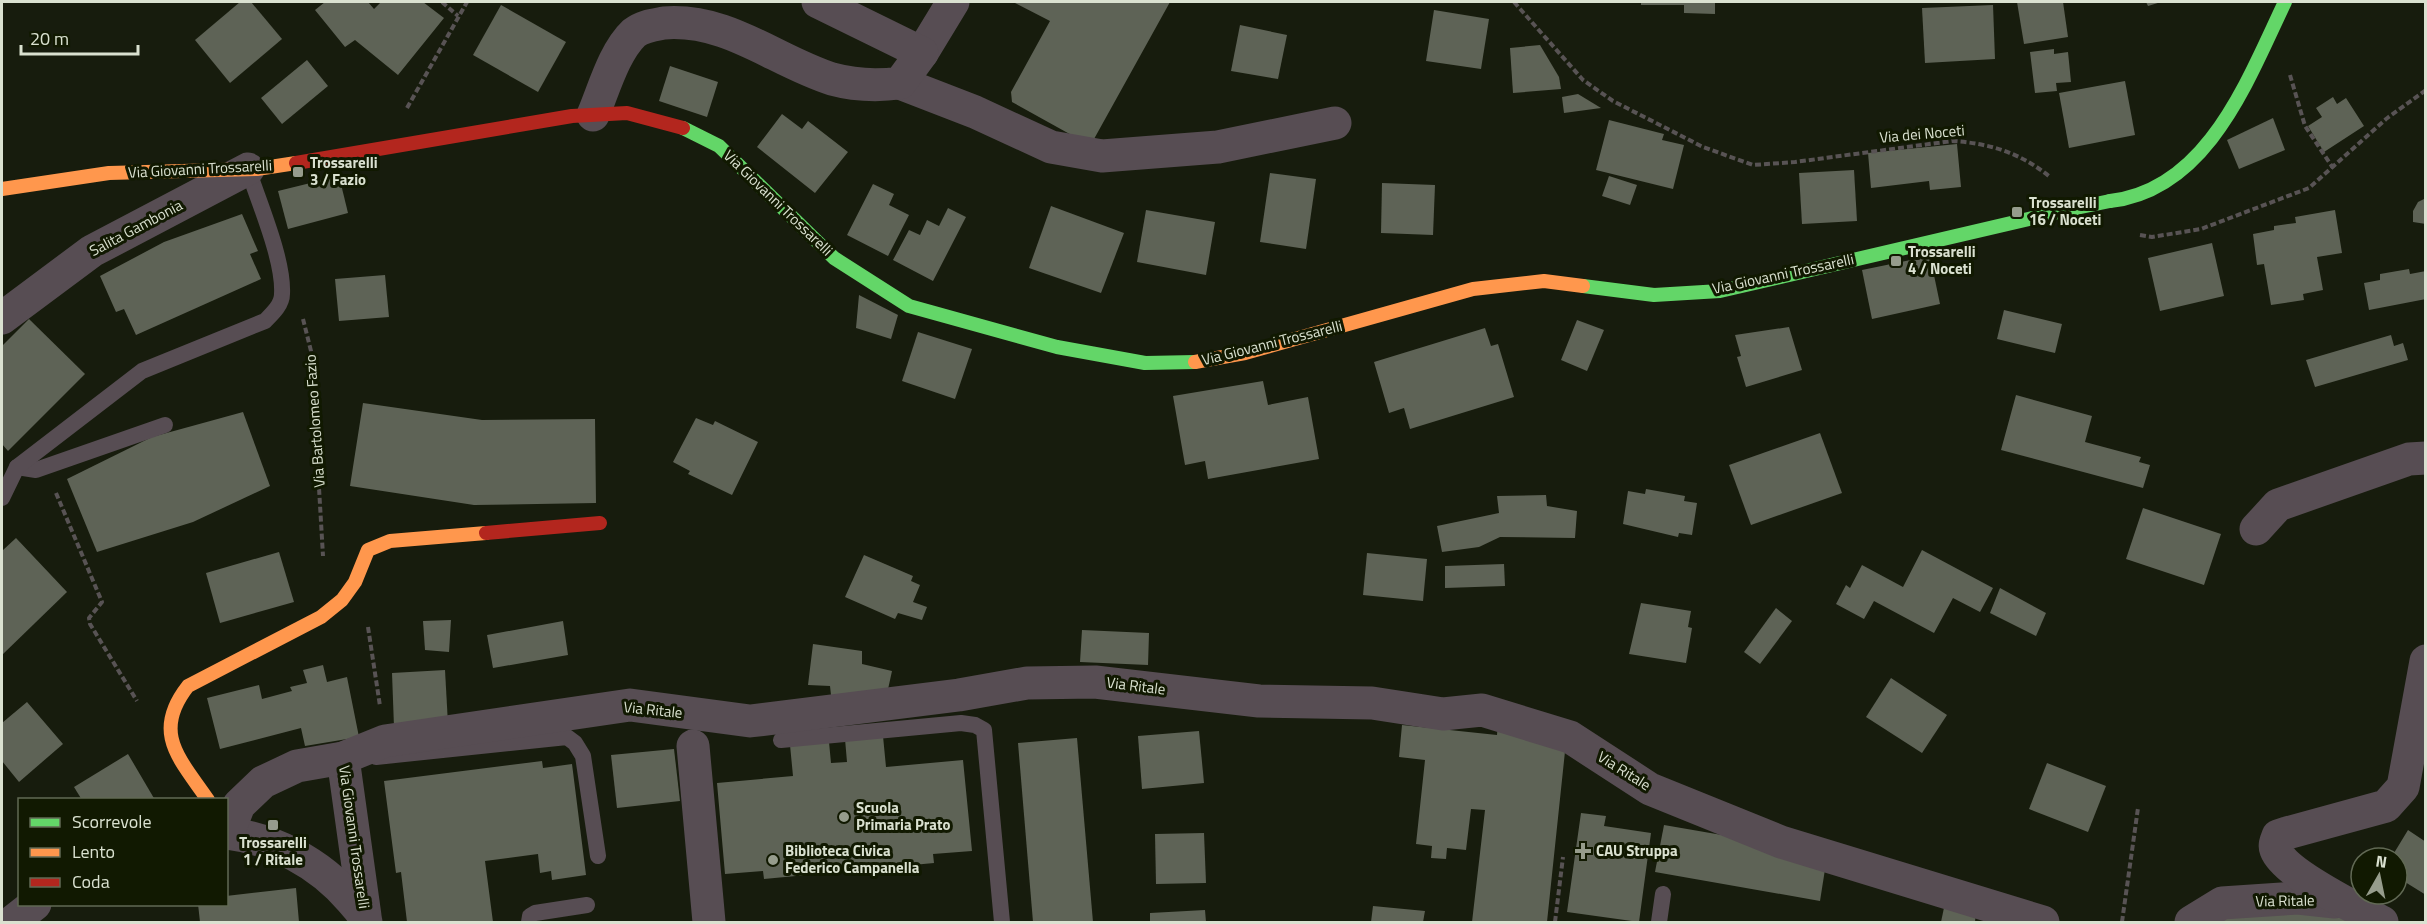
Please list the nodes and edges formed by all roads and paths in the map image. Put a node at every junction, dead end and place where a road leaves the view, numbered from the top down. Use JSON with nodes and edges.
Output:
{"nodes":[{"id":1,"x":442,"y":2,"type":"edge"},
{"id":2,"x":467,"y":2,"type":"edge"},
{"id":3,"x":818,"y":2,"type":"edge"},
{"id":4,"x":953,"y":2,"type":"edge"},
{"id":5,"x":1514,"y":2,"type":"edge"},
{"id":6,"x":2285,"y":2,"type":"edge"},
{"id":7,"x":458,"y":16,"type":"junction"},
{"id":8,"x":2274,"y":23,"type":"junction"},
{"id":9,"x":922,"y":53,"type":"junction"},
{"id":10,"x":900,"y":83,"type":"junction"},
{"id":11,"x":2426,"y":90,"type":"edge"},
{"id":12,"x":592,"y":115,"type":"junction"},
{"id":13,"x":1335,"y":123,"type":"dead end"},
{"id":14,"x":386,"y":149,"type":"junction"},
{"id":15,"x":2333,"y":168,"type":"junction"},
{"id":16,"x":248,"y":169,"type":"junction"},
{"id":17,"x":2051,"y":178,"type":"dead end"},
{"id":18,"x":2,"y":189,"type":"edge"},
{"id":19,"x":2130,"y":234,"type":"dead end"},
{"id":20,"x":301,"y":308,"type":"dead end"},
{"id":21,"x":2,"y":318,"type":"edge"},
{"id":22,"x":165,"y":425,"type":"dead end"},
{"id":23,"x":2426,"y":458,"type":"edge"},
{"id":24,"x":17,"y":466,"type":"junction"},
{"id":25,"x":45,"y":467,"type":"junction"},
{"id":26,"x":2,"y":498,"type":"edge"},
{"id":27,"x":600,"y":523,"type":"dead end"},
{"id":28,"x":2256,"y":529,"type":"dead end"},
{"id":29,"x":323,"y":558,"type":"dead end"},
{"id":30,"x":355,"y":582,"type":"junction"},
{"id":31,"x":2426,"y":661,"type":"edge"},
{"id":32,"x":137,"y":702,"type":"dead end"},
{"id":33,"x":383,"y":730,"type":"junction"},
{"id":34,"x":781,"y":740,"type":"dead end"},
{"id":35,"x":693,"y":746,"type":"dead end"},
{"id":36,"x":342,"y":758,"type":"junction"},
{"id":37,"x":207,"y":798,"type":"edge"},
{"id":38,"x":2138,"y":808,"type":"dead end"},
{"id":39,"x":228,"y":830,"type":"edge"},
{"id":40,"x":228,"y":832,"type":"edge"},
{"id":41,"x":598,"y":856,"type":"dead end"},
{"id":42,"x":1563,"y":856,"type":"dead end"},
{"id":43,"x":1663,"y":894,"type":"dead end"},
{"id":44,"x":587,"y":905,"type":"dead end"},
{"id":45,"x":32,"y":906,"type":"edge"},
{"id":46,"x":365,"y":919,"type":"edge"},
{"id":47,"x":12,"y":922,"type":"edge"},
{"id":48,"x":529,"y":922,"type":"edge"},
{"id":49,"x":710,"y":922,"type":"edge"},
{"id":50,"x":1002,"y":922,"type":"edge"},
{"id":51,"x":1555,"y":922,"type":"edge"},
{"id":52,"x":1659,"y":922,"type":"edge"},
{"id":53,"x":2043,"y":922,"type":"edge"},
{"id":54,"x":2122,"y":922,"type":"edge"},
{"id":55,"x":2191,"y":922,"type":"edge"},
{"id":56,"x":2381,"y":922,"type":"edge"}],
"edges":[{"from":1,"to":7,"type":"path"},
{"from":2,"to":7,"type":"path"},
{"from":3,"to":9,"type":"street"},
{"from":4,"to":9,"type":"street"},
{"from":5,"to":17,"type":"path","name":"Via dei Noceti"},
{"from":6,"to":8,"type":"street","name":"Via Giovanni Trossarelli"},
{"from":7,"to":14,"type":"path"},
{"from":8,"to":12,"type":"street","name":"Via Giovanni Trossarelli","bridge":true},
{"from":8,"to":15,"type":"path"},
{"from":9,"to":10,"type":"street"},
{"from":10,"to":12,"type":"street"},
{"from":10,"to":13,"type":"street"},
{"from":11,"to":15,"type":"path"},
{"from":12,"to":14,"type":"street","name":"Via Giovanni Trossarelli"},
{"from":14,"to":16,"type":"street","name":"Via Giovanni Trossarelli"},
{"from":15,"to":19,"type":"path"},
{"from":16,"to":18,"type":"street","name":"Via Giovanni Trossarelli"},
{"from":16,"to":21,"type":"street","name":"Salita Gambonia"},
{"from":16,"to":24,"type":"lane"},
{"from":20,"to":29,"type":"path","name":"Via Bartolomeo Fazio"},
{"from":22,"to":25,"type":"lane"},
{"from":23,"to":28,"type":"street"},
{"from":24,"to":25,"type":"lane"},
{"from":24,"to":26,"type":"lane"},
{"from":25,"to":32,"type":"path"},
{"from":27,"to":30,"type":"street"},
{"from":30,"to":33,"type":"path"},
{"from":30,"to":37,"type":"street"},
{"from":31,"to":56,"type":"street"},
{"from":33,"to":36,"type":"street","name":"Via Ritale"},
{"from":33,"to":53,"type":"street","name":"Via Ritale"},
{"from":34,"to":50,"type":"lane"},
{"from":35,"to":49,"type":"street"},
{"from":36,"to":39,"type":"street","name":"Via Ritale"},
{"from":36,"to":41,"type":"lane"},
{"from":36,"to":46,"type":"street","name":"Via Giovanni Trossarelli"},
{"from":38,"to":54,"type":"path"},
{"from":40,"to":46,"type":"street","name":"Via Giovanni Trossarelli"},
{"from":42,"to":51,"type":"path"},
{"from":43,"to":52,"type":"lane"},
{"from":44,"to":48,"type":"lane"},
{"from":45,"to":47,"type":"street"},
{"from":55,"to":56,"type":"street","name":"Via Ritale"}]}
